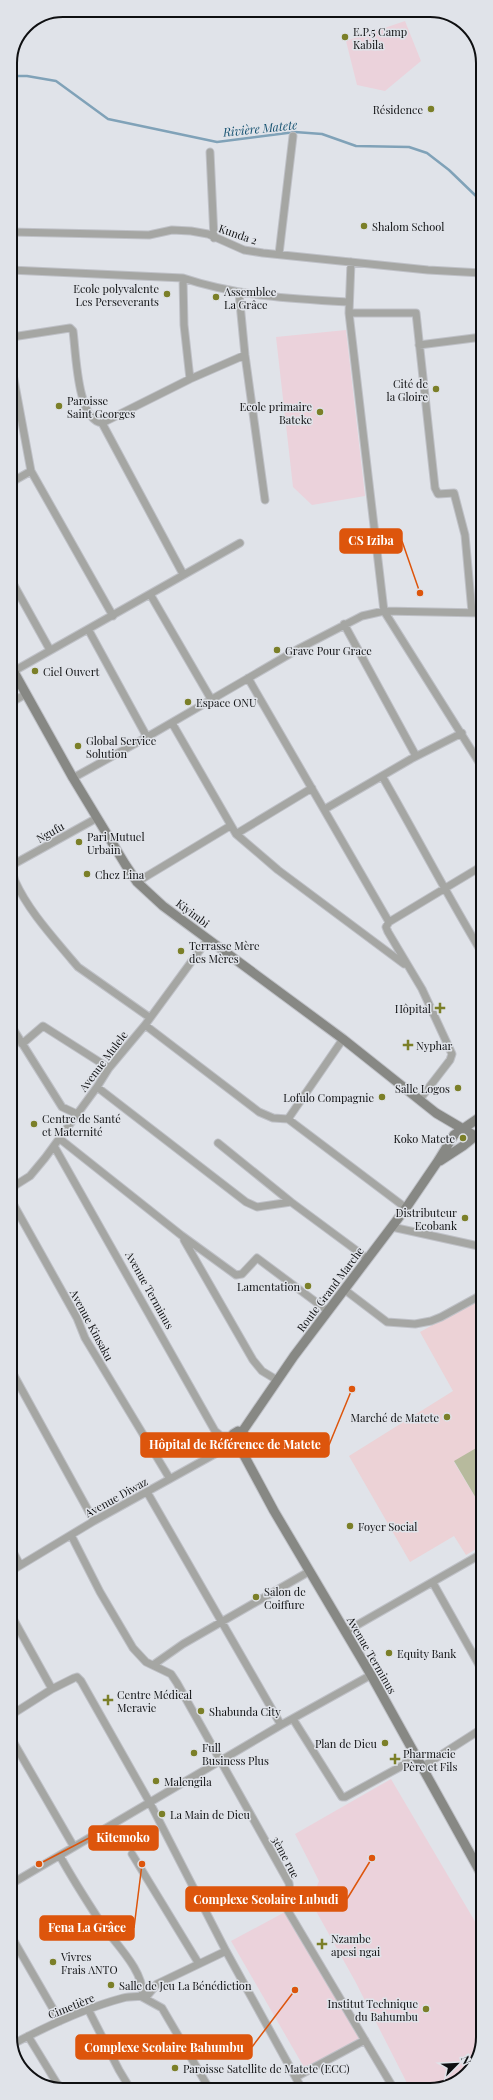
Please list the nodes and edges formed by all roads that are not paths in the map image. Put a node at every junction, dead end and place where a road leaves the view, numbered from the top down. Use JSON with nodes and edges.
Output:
{"nodes":[{"id":1,"x":293,"y":136,"type":"dead end"},
{"id":2,"x":210,"y":152,"type":"dead end"},
{"id":3,"x":17,"y":232,"type":"edge"},
{"id":4,"x":214,"y":238,"type":"junction"},
{"id":5,"x":279,"y":254,"type":"junction"},
{"id":6,"x":351,"y":262,"type":"junction"},
{"id":7,"x":17,"y":270,"type":"edge"},
{"id":8,"x":476,"y":273,"type":"edge"},
{"id":9,"x":183,"y":278,"type":"junction"},
{"id":10,"x":239,"y":293,"type":"junction"},
{"id":11,"x":348,"y":302,"type":"junction"},
{"id":12,"x":349,"y":313,"type":"junction"},
{"id":13,"x":17,"y":336,"type":"edge"},
{"id":14,"x":476,"y":338,"type":"edge"},
{"id":15,"x":418,"y":345,"type":"junction"},
{"id":16,"x":245,"y":355,"type":"junction"},
{"id":17,"x":190,"y":379,"type":"junction"},
{"id":18,"x":17,"y":396,"type":"edge"},
{"id":19,"x":102,"y":423,"type":"junction"},
{"id":20,"x":31,"y":471,"type":"junction"},
{"id":21,"x":17,"y":479,"type":"edge"},
{"id":22,"x":265,"y":500,"type":"dead end"},
{"id":23,"x":240,"y":543,"type":"dead end"},
{"id":24,"x":183,"y":574,"type":"junction"},
{"id":25,"x":17,"y":591,"type":"edge"},
{"id":26,"x":150,"y":594,"type":"junction"},
{"id":27,"x":384,"y":611,"type":"junction"},
{"id":28,"x":472,"y":612,"type":"junction"},
{"id":29,"x":476,"y":612,"type":"edge"},
{"id":30,"x":113,"y":616,"type":"junction"},
{"id":31,"x":344,"y":624,"type":"junction"},
{"id":32,"x":88,"y":629,"type":"junction"},
{"id":33,"x":50,"y":650,"type":"junction"},
{"id":34,"x":17,"y":666,"type":"edge"},
{"id":35,"x":17,"y":677,"type":"edge"},
{"id":36,"x":248,"y":678,"type":"junction"},
{"id":37,"x":26,"y":694,"type":"junction"},
{"id":38,"x":17,"y":699,"type":"edge"},
{"id":39,"x":211,"y":699,"type":"junction"},
{"id":40,"x":172,"y":723,"type":"junction"},
{"id":41,"x":462,"y":733,"type":"junction"},
{"id":42,"x":148,"y":737,"type":"junction"},
{"id":43,"x":416,"y":756,"type":"junction"},
{"id":44,"x":476,"y":757,"type":"edge"},
{"id":45,"x":382,"y":776,"type":"junction"},
{"id":46,"x":73,"y":778,"type":"junction"},
{"id":47,"x":312,"y":788,"type":"junction"},
{"id":48,"x":325,"y":809,"type":"junction"},
{"id":49,"x":97,"y":818,"type":"junction"},
{"id":50,"x":230,"y":826,"type":"junction"},
{"id":51,"x":236,"y":834,"type":"junction"},
{"id":52,"x":17,"y":858,"type":"edge"},
{"id":53,"x":476,"y":870,"type":"edge"},
{"id":54,"x":137,"y":882,"type":"junction"},
{"id":55,"x":17,"y":883,"type":"edge"},
{"id":56,"x":444,"y":890,"type":"junction"},
{"id":57,"x":389,"y":922,"type":"junction"},
{"id":58,"x":208,"y":939,"type":"junction"},
{"id":59,"x":476,"y":943,"type":"edge"},
{"id":60,"x":408,"y":966,"type":"junction"},
{"id":61,"x":149,"y":1017,"type":"junction"},
{"id":62,"x":145,"y":1025,"type":"junction"},
{"id":63,"x":17,"y":1036,"type":"edge"},
{"id":64,"x":343,"y":1039,"type":"junction"},
{"id":65,"x":22,"y":1044,"type":"junction"},
{"id":66,"x":109,"y":1068,"type":"junction"},
{"id":67,"x":97,"y":1087,"type":"junction"},
{"id":68,"x":420,"y":1099,"type":"junction"},
{"id":69,"x":436,"y":1113,"type":"junction"},
{"id":70,"x":77,"y":1114,"type":"junction"},
{"id":71,"x":476,"y":1118,"type":"edge"},
{"id":72,"x":288,"y":1119,"type":"junction"},
{"id":73,"x":461,"y":1128,"type":"junction"},
{"id":74,"x":476,"y":1132,"type":"edge"},
{"id":75,"x":454,"y":1135,"type":"junction"},
{"id":76,"x":476,"y":1136,"type":"edge"},
{"id":77,"x":60,"y":1139,"type":"junction"},
{"id":78,"x":218,"y":1143,"type":"dead end"},
{"id":79,"x":54,"y":1146,"type":"junction"},
{"id":80,"x":464,"y":1146,"type":"junction"},
{"id":81,"x":438,"y":1161,"type":"junction"},
{"id":82,"x":17,"y":1184,"type":"edge"},
{"id":83,"x":290,"y":1202,"type":"junction"},
{"id":84,"x":406,"y":1208,"type":"junction"},
{"id":85,"x":17,"y":1211,"type":"edge"},
{"id":86,"x":392,"y":1227,"type":"junction"},
{"id":87,"x":181,"y":1235,"type":"junction"},
{"id":88,"x":476,"y":1246,"type":"edge"},
{"id":89,"x":368,"y":1259,"type":"junction"},
{"id":90,"x":345,"y":1290,"type":"junction"},
{"id":91,"x":476,"y":1298,"type":"edge"},
{"id":92,"x":328,"y":1311,"type":"junction"},
{"id":93,"x":277,"y":1380,"type":"junction"},
{"id":94,"x":17,"y":1387,"type":"edge"},
{"id":95,"x":242,"y":1432,"type":"junction"},
{"id":96,"x":235,"y":1442,"type":"junction"},
{"id":97,"x":170,"y":1479,"type":"junction"},
{"id":98,"x":147,"y":1492,"type":"junction"},
{"id":99,"x":94,"y":1521,"type":"junction"},
{"id":100,"x":71,"y":1535,"type":"junction"},
{"id":101,"x":476,"y":1557,"type":"edge"},
{"id":102,"x":17,"y":1559,"type":"edge"},
{"id":103,"x":20,"y":1565,"type":"junction"},
{"id":104,"x":17,"y":1567,"type":"edge"},
{"id":105,"x":310,"y":1570,"type":"junction"},
{"id":106,"x":433,"y":1583,"type":"junction"},
{"id":107,"x":223,"y":1621,"type":"junction"},
{"id":108,"x":17,"y":1626,"type":"edge"},
{"id":109,"x":345,"y":1632,"type":"junction"},
{"id":110,"x":476,"y":1660,"type":"edge"},
{"id":111,"x":153,"y":1664,"type":"junction"},
{"id":112,"x":371,"y":1675,"type":"junction"},
{"id":113,"x":52,"y":1689,"type":"junction"},
{"id":114,"x":17,"y":1711,"type":"edge"},
{"id":115,"x":293,"y":1719,"type":"junction"},
{"id":116,"x":281,"y":1726,"type":"junction"},
{"id":117,"x":476,"y":1732,"type":"edge"},
{"id":118,"x":17,"y":1748,"type":"edge"},
{"id":119,"x":415,"y":1756,"type":"junction"},
{"id":120,"x":220,"y":1762,"type":"junction"},
{"id":121,"x":422,"y":1767,"type":"junction"},
{"id":122,"x":150,"y":1803,"type":"junction"},
{"id":123,"x":74,"y":1847,"type":"junction"},
{"id":124,"x":132,"y":1854,"type":"dead end"},
{"id":125,"x":60,"y":1856,"type":"junction"},
{"id":126,"x":476,"y":1864,"type":"edge"},
{"id":127,"x":17,"y":1881,"type":"edge"},
{"id":128,"x":17,"y":1946,"type":"edge"},
{"id":129,"x":226,"y":1951,"type":"junction"},
{"id":130,"x":199,"y":1964,"type":"junction"},
{"id":131,"x":142,"y":1997,"type":"junction"},
{"id":132,"x":89,"y":2011,"type":"junction"},
{"id":133,"x":60,"y":2021,"type":"junction"},
{"id":134,"x":28,"y":2036,"type":"junction"},
{"id":135,"x":365,"y":2040,"type":"junction"},
{"id":136,"x":18,"y":2042,"type":"edge"},
{"id":137,"x":296,"y":2077,"type":"junction"},
{"id":138,"x":56,"y":2082,"type":"edge"},
{"id":139,"x":127,"y":2083,"type":"edge"},
{"id":140,"x":206,"y":2083,"type":"edge"},
{"id":141,"x":299,"y":2083,"type":"edge"},
{"id":142,"x":390,"y":2083,"type":"edge"}],
"edges":[{"from":1,"to":5,"type":"street"},
{"from":2,"to":4,"type":"street"},
{"from":3,"to":4,"type":"street","name":"Kunda 2"},
{"from":4,"to":5,"type":"street","name":"Kunda 2"},
{"from":5,"to":6,"type":"street","name":"Kunda 2"},
{"from":6,"to":8,"type":"street","name":"Kunda 2"},
{"from":6,"to":11,"type":"street"},
{"from":7,"to":9,"type":"street"},
{"from":9,"to":10,"type":"street"},
{"from":9,"to":17,"type":"street"},
{"from":10,"to":11,"type":"street"},
{"from":10,"to":16,"type":"street"},
{"from":11,"to":12,"type":"street"},
{"from":12,"to":15,"type":"street"},
{"from":12,"to":27,"type":"street"},
{"from":13,"to":19,"type":"street"},
{"from":14,"to":15,"type":"street"},
{"from":15,"to":28,"type":"street"},
{"from":16,"to":17,"type":"street"},
{"from":16,"to":22,"type":"street"},
{"from":17,"to":19,"type":"street"},
{"from":18,"to":20,"type":"street"},
{"from":19,"to":24,"type":"street"},
{"from":20,"to":21,"type":"street"},
{"from":20,"to":30,"type":"street"},
{"from":23,"to":24,"type":"street"},
{"from":24,"to":26,"type":"street"},
{"from":25,"to":33,"type":"street"},
{"from":26,"to":30,"type":"street"},
{"from":26,"to":39,"type":"street"},
{"from":27,"to":28,"type":"street"},
{"from":27,"to":31,"type":"street"},
{"from":27,"to":41,"type":"street"},
{"from":28,"to":29,"type":"street"},
{"from":30,"to":32,"type":"street"},
{"from":31,"to":36,"type":"street"},
{"from":31,"to":43,"type":"street"},
{"from":32,"to":33,"type":"street"},
{"from":32,"to":42,"type":"street"},
{"from":33,"to":34,"type":"street"},
{"from":35,"to":37,"type":"street","name":"Kiyimbi"},
{"from":36,"to":39,"type":"street"},
{"from":36,"to":47,"type":"street"},
{"from":37,"to":38,"type":"street"},
{"from":37,"to":46,"type":"street","name":"Kiyimbi"},
{"from":39,"to":40,"type":"street"},
{"from":40,"to":42,"type":"street"},
{"from":40,"to":50,"type":"street"},
{"from":41,"to":43,"type":"street"},
{"from":41,"to":44,"type":"street"},
{"from":42,"to":46,"type":"street"},
{"from":43,"to":45,"type":"street"},
{"from":45,"to":48,"type":"street"},
{"from":45,"to":56,"type":"street"},
{"from":46,"to":49,"type":"street","name":"Kiyimbi"},
{"from":47,"to":48,"type":"street"},
{"from":47,"to":51,"type":"street"},
{"from":48,"to":57,"type":"street"},
{"from":49,"to":52,"type":"street","name":"Ngufu"},
{"from":49,"to":54,"type":"street","name":"Kiyimbi"},
{"from":50,"to":51,"type":"street"},
{"from":50,"to":54,"type":"street"},
{"from":51,"to":60,"type":"street"},
{"from":53,"to":56,"type":"street"},
{"from":54,"to":58,"type":"street","name":"Kiyimbi"},
{"from":55,"to":61,"type":"street"},
{"from":56,"to":57,"type":"street"},
{"from":56,"to":59,"type":"street"},
{"from":57,"to":60,"type":"street"},
{"from":58,"to":61,"type":"street","name":"Avenue Mulele"},
{"from":58,"to":64,"type":"street","name":"Kiyimbi"},
{"from":60,"to":68,"type":"street"},
{"from":61,"to":62,"type":"street","name":"Avenue Mulele"},
{"from":62,"to":66,"type":"street","name":"Avenue Mulele"},
{"from":62,"to":72,"type":"street"},
{"from":63,"to":65,"type":"street"},
{"from":64,"to":68,"type":"street","name":"Kiyimbi"},
{"from":64,"to":72,"type":"street"},
{"from":65,"to":66,"type":"street"},
{"from":65,"to":70,"type":"street"},
{"from":66,"to":67,"type":"street","name":"Avenue Mulele"},
{"from":67,"to":70,"type":"street","name":"Avenue Mulele"},
{"from":67,"to":83,"type":"street"},
{"from":68,"to":69,"type":"street","name":"Kiyimbi"},
{"from":69,"to":73,"type":"street","name":"Kiyimbi"},
{"from":69,"to":75,"type":"street","name":"Kiyimbi"},
{"from":70,"to":77,"type":"street","name":"Avenue Mulele"},
{"from":71,"to":73,"type":"street","name":"Route Grand Marche"},
{"from":72,"to":84,"type":"street"},
{"from":73,"to":74,"type":"street","name":"Kiyimbi"},
{"from":73,"to":75,"type":"street","name":"Route Grand Marche"},
{"from":75,"to":80,"type":"street","name":"Kiyimbi"},
{"from":75,"to":81,"type":"street","name":"Route Grand Marche"},
{"from":76,"to":80,"type":"street","name":"Route Grand Marche"},
{"from":77,"to":79,"type":"street","name":"Avenue Mulele"},
{"from":77,"to":87,"type":"street"},
{"from":78,"to":83,"type":"street"},
{"from":79,"to":82,"type":"street","name":"Avenue Mulele"},
{"from":79,"to":96,"type":"street","name":"Avenue Terminus"},
{"from":80,"to":81,"type":"street","name":"Route Grand Marche"},
{"from":81,"to":84,"type":"street","name":"Route Grand Marche"},
{"from":83,"to":89,"type":"street"},
{"from":84,"to":86,"type":"street","name":"Route Grand Marche"},
{"from":85,"to":97,"type":"street","name":"Avenue Kinsaku"},
{"from":86,"to":88,"type":"street"},
{"from":86,"to":89,"type":"street","name":"Route Grand Marche"},
{"from":87,"to":92,"type":"street"},
{"from":87,"to":93,"type":"street"},
{"from":89,"to":90,"type":"street","name":"Route Grand Marche"},
{"from":90,"to":91,"type":"street"},
{"from":90,"to":92,"type":"street","name":"Route Grand Marche"},
{"from":92,"to":93,"type":"street","name":"Route Grand Marche"},
{"from":93,"to":95,"type":"street","name":"Route Grand Marche"},
{"from":94,"to":99,"type":"street"},
{"from":95,"to":96,"type":"street"},
{"from":95,"to":96,"type":"street"},
{"from":96,"to":97,"type":"street","name":"Avenue Diwaz"},
{"from":96,"to":105,"type":"street","name":"Avenue Terminus"},
{"from":97,"to":98,"type":"street","name":"Avenue Diwaz"},
{"from":98,"to":99,"type":"street","name":"Avenue Diwaz"},
{"from":98,"to":107,"type":"street"},
{"from":99,"to":100,"type":"street","name":"Avenue Diwaz"},
{"from":100,"to":103,"type":"street","name":"Avenue Diwaz"},
{"from":100,"to":111,"type":"street","name":"3ème rue"},
{"from":101,"to":106,"type":"street"},
{"from":102,"to":103,"type":"street"},
{"from":103,"to":104,"type":"street","name":"Avenue Diwaz"},
{"from":105,"to":107,"type":"street"},
{"from":105,"to":109,"type":"street","name":"Avenue Terminus"},
{"from":106,"to":109,"type":"street"},
{"from":106,"to":110,"type":"street"},
{"from":107,"to":111,"type":"street"},
{"from":107,"to":116,"type":"street"},
{"from":108,"to":113,"type":"street"},
{"from":109,"to":112,"type":"street","name":"Avenue Terminus"},
{"from":111,"to":120,"type":"street","name":"3ème rue"},
{"from":112,"to":115,"type":"street"},
{"from":112,"to":119,"type":"street","name":"Avenue Terminus"},
{"from":113,"to":114,"type":"street"},
{"from":113,"to":122,"type":"street"},
{"from":115,"to":116,"type":"street"},
{"from":115,"to":119,"type":"street"},
{"from":116,"to":120,"type":"street"},
{"from":117,"to":121,"type":"street"},
{"from":118,"to":123,"type":"street"},
{"from":119,"to":121,"type":"street","name":"Avenue Terminus"},
{"from":120,"to":122,"type":"street"},
{"from":120,"to":135,"type":"street","name":"3ème rue"},
{"from":121,"to":126,"type":"street","name":"Avenue Terminus"},
{"from":122,"to":123,"type":"street"},
{"from":122,"to":129,"type":"street"},
{"from":123,"to":125,"type":"street"},
{"from":124,"to":130,"type":"street"},
{"from":125,"to":127,"type":"street"},
{"from":125,"to":131,"type":"street"},
{"from":128,"to":133,"type":"street"},
{"from":129,"to":130,"type":"street"},
{"from":129,"to":137,"type":"street"},
{"from":130,"to":131,"type":"street"},
{"from":131,"to":132,"type":"street","name":"Cimetière"},
{"from":131,"to":140,"type":"street"},
{"from":132,"to":133,"type":"street","name":"Cimetière"},
{"from":132,"to":139,"type":"street"},
{"from":133,"to":134,"type":"street","name":"Cimetière"},
{"from":134,"to":136,"type":"street","name":"Cimetière"},
{"from":134,"to":138,"type":"street"},
{"from":135,"to":137,"type":"street"},
{"from":135,"to":142,"type":"street","name":"3ème rue"},
{"from":137,"to":141,"type":"street"}]}
